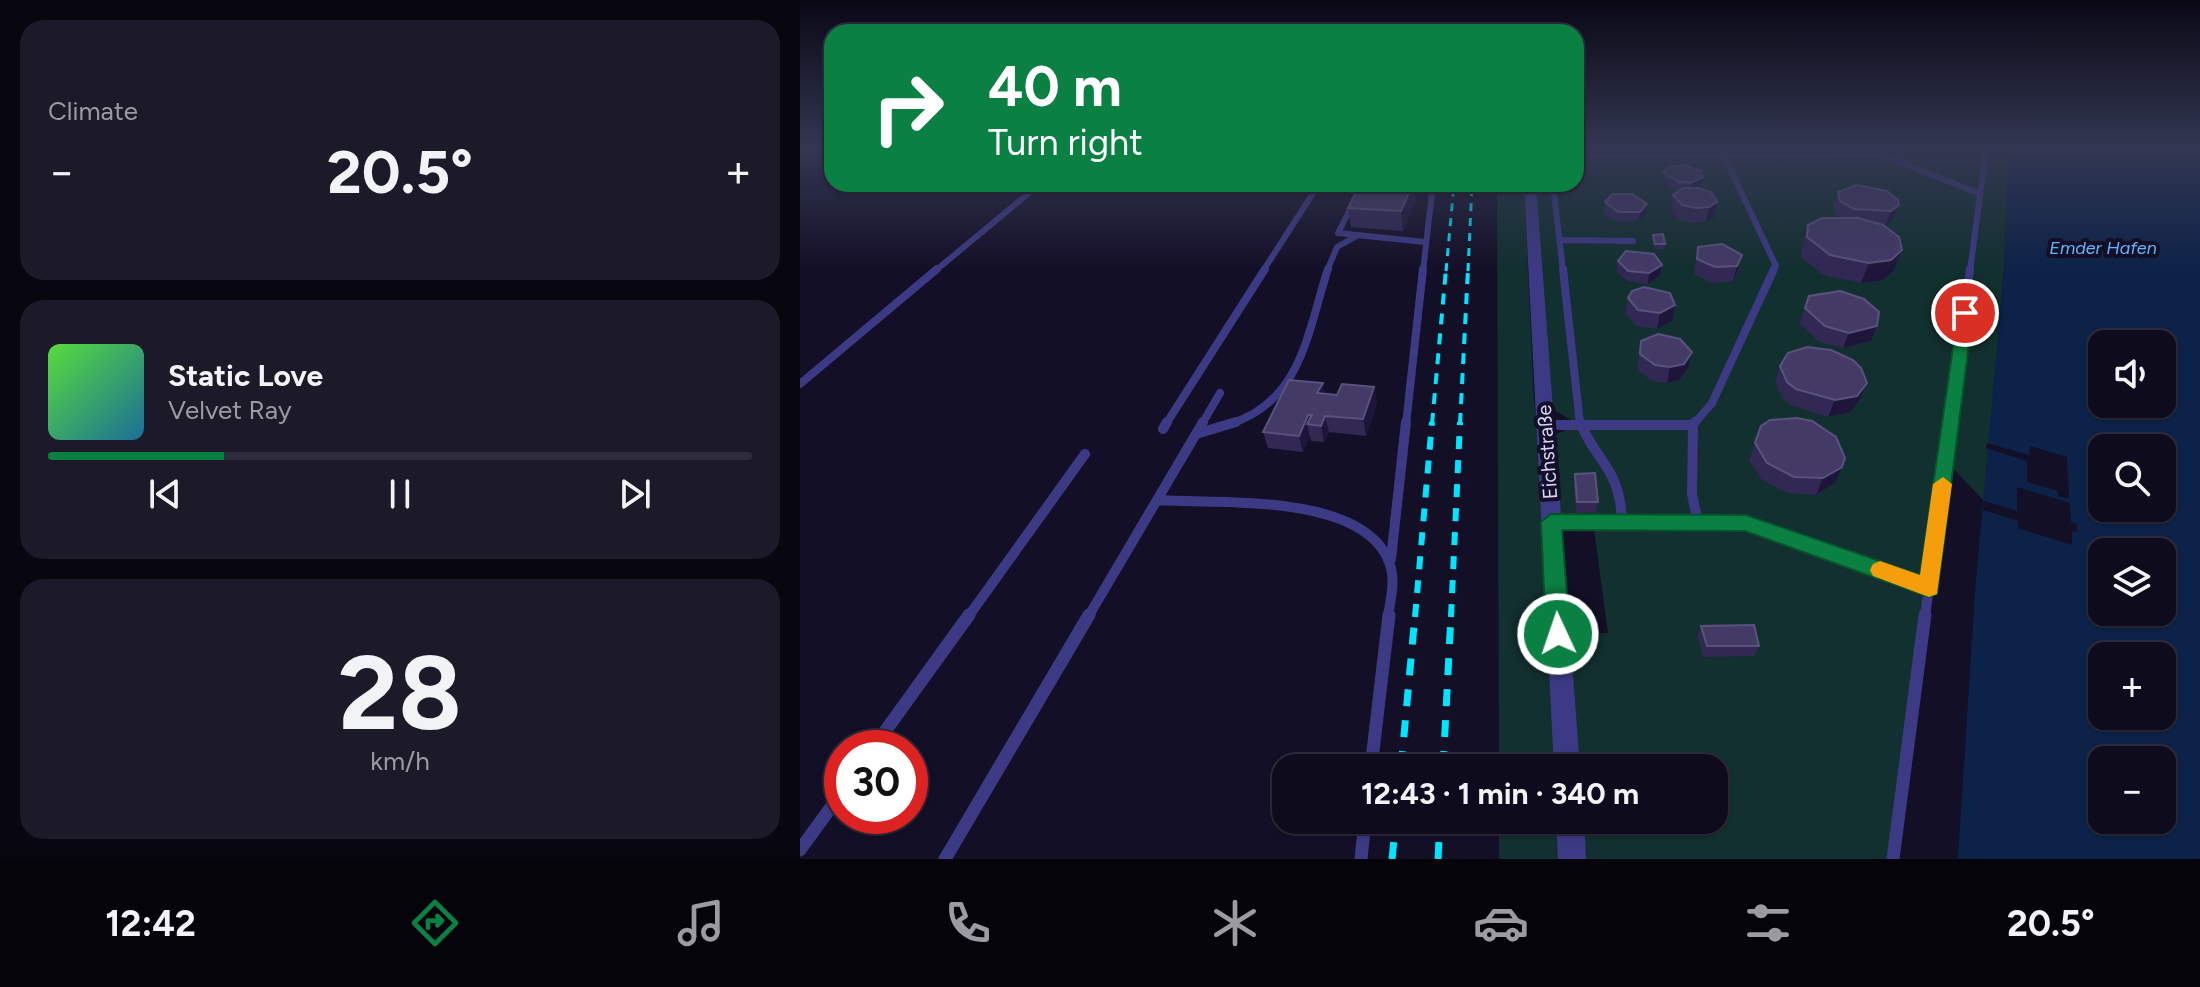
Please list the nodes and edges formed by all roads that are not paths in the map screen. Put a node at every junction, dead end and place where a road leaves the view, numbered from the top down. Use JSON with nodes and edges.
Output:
{"nodes":[{"id":1,"x":1740,"y":189,"type":"edge"},
{"id":2,"x":1969,"y":189,"type":"edge"},
{"id":3,"x":1982,"y":189,"type":"edge"},
{"id":4,"x":1030,"y":192,"type":"edge"},
{"id":5,"x":1314,"y":192,"type":"edge"},
{"id":6,"x":1359,"y":192,"type":"edge"},
{"id":7,"x":1432,"y":192,"type":"edge"},
{"id":8,"x":1530,"y":192,"type":"edge"},
{"id":9,"x":1554,"y":192,"type":"edge"},
{"id":10,"x":1981,"y":194,"type":"junction"},
{"id":11,"x":1355,"y":237,"type":"junction"},
{"id":12,"x":1559,"y":240,"type":"junction"},
{"id":13,"x":1633,"y":241,"type":"dead end"},
{"id":14,"x":1425,"y":242,"type":"junction"},
{"id":15,"x":800,"y":384,"type":"edge"},
{"id":16,"x":1220,"y":393,"type":"dead end"},
{"id":17,"x":1545,"y":425,"type":"junction"},
{"id":18,"x":1580,"y":425,"type":"junction"},
{"id":19,"x":1693,"y":425,"type":"junction"},
{"id":20,"x":1163,"y":429,"type":"dead end"},
{"id":21,"x":1195,"y":434,"type":"junction"},
{"id":22,"x":1085,"y":454,"type":"dead end"},
{"id":23,"x":1157,"y":500,"type":"junction"},
{"id":24,"x":1551,"y":522,"type":"junction"},
{"id":25,"x":1622,"y":522,"type":"junction"},
{"id":26,"x":1698,"y":523,"type":"junction"},
{"id":27,"x":1391,"y":562,"type":"junction"},
{"id":28,"x":1929,"y":588,"type":"junction"},
{"id":29,"x":886,"y":730,"type":"edge"},
{"id":30,"x":1373,"y":754,"type":"edge"},
{"id":31,"x":1566,"y":754,"type":"edge"},
{"id":32,"x":824,"y":817,"type":"edge"},
{"id":33,"x":1364,"y":834,"type":"edge"},
{"id":34,"x":1571,"y":834,"type":"edge"},
{"id":35,"x":800,"y":850,"type":"edge"},
{"id":36,"x":945,"y":859,"type":"edge"},
{"id":37,"x":1361,"y":859,"type":"edge"},
{"id":38,"x":1572,"y":859,"type":"edge"},
{"id":39,"x":1893,"y":859,"type":"edge"}],
"edges":[{"from":1,"to":19,"type":"lane"},
{"from":2,"to":10,"type":"lane"},
{"from":3,"to":10,"type":"lane"},
{"from":4,"to":15,"type":"lane"},
{"from":5,"to":20,"type":"lane"},
{"from":6,"to":11,"type":"lane"},
{"from":7,"to":14,"type":"lane"},
{"from":8,"to":17,"type":"street","name":"Eichstraße"},
{"from":9,"to":12,"type":"lane"},
{"from":10,"to":28,"type":"lane"},
{"from":11,"to":14,"type":"lane"},
{"from":11,"to":21,"type":"lane"},
{"from":12,"to":13,"type":"lane"},
{"from":12,"to":18,"type":"lane"},
{"from":14,"to":27,"type":"lane"},
{"from":16,"to":21,"type":"lane"},
{"from":17,"to":18,"type":"lane"},
{"from":17,"to":24,"type":"street","name":"Eichstraße"},
{"from":18,"to":19,"type":"lane"},
{"from":18,"to":25,"type":"lane"},
{"from":19,"to":26,"type":"lane"},
{"from":21,"to":23,"type":"lane"},
{"from":22,"to":29,"type":"lane"},
{"from":23,"to":27,"type":"lane"},
{"from":23,"to":36,"type":"lane"},
{"from":24,"to":25,"type":"lane"},
{"from":24,"to":31,"type":"street","name":"Eichstraße"},
{"from":25,"to":26,"type":"lane"},
{"from":26,"to":28,"type":"lane"},
{"from":27,"to":30,"type":"lane"},
{"from":28,"to":39,"type":"lane"},
{"from":32,"to":35,"type":"lane"},
{"from":33,"to":37,"type":"lane"},
{"from":34,"to":38,"type":"street"}]}
